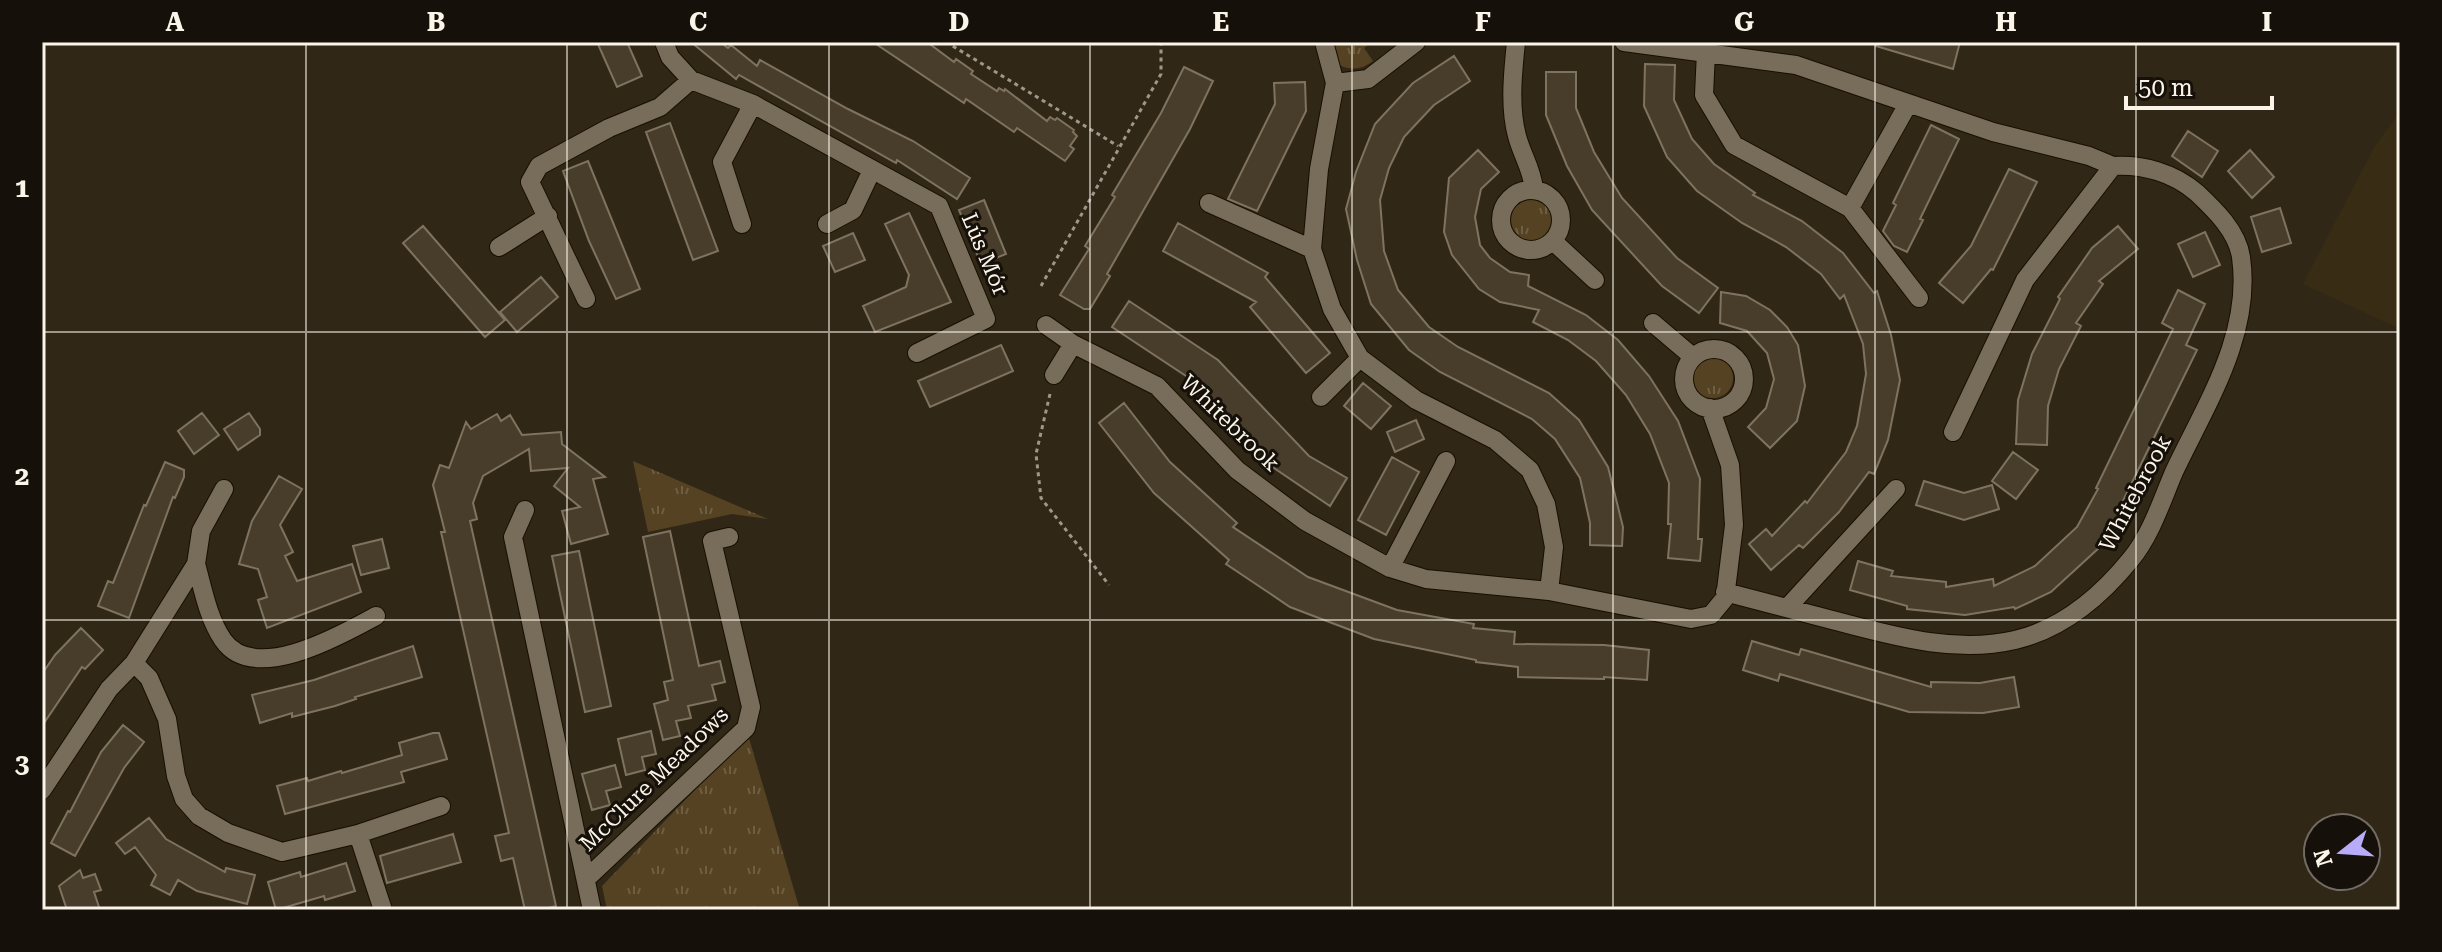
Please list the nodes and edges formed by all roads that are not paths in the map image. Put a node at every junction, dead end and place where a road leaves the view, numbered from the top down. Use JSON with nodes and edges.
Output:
{"nodes":[{"id":1,"x":664,"y":42,"type":"edge"},
{"id":2,"x":1324,"y":42,"type":"edge"},
{"id":3,"x":1416,"y":42,"type":"edge"},
{"id":4,"x":1516,"y":42,"type":"edge"},
{"id":5,"x":1624,"y":42,"type":"edge"},
{"id":6,"x":1706,"y":52,"type":"junction"},
{"id":7,"x":691,"y":80,"type":"junction"},
{"id":8,"x":1335,"y":83,"type":"junction"},
{"id":9,"x":753,"y":104,"type":"junction"},
{"id":10,"x":1908,"y":104,"type":"junction"},
{"id":11,"x":2113,"y":166,"type":"junction"},
{"id":12,"x":872,"y":170,"type":"junction"},
{"id":13,"x":1534,"y":189,"type":"junction"},
{"id":14,"x":1209,"y":203,"type":"dead end"},
{"id":15,"x":1850,"y":208,"type":"junction"},
{"id":16,"x":548,"y":216,"type":"junction"},
{"id":17,"x":742,"y":224,"type":"dead end"},
{"id":18,"x":827,"y":224,"type":"dead end"},
{"id":19,"x":1553,"y":241,"type":"junction"},
{"id":20,"x":499,"y":247,"type":"dead end"},
{"id":21,"x":1312,"y":249,"type":"junction"},
{"id":22,"x":1595,"y":280,"type":"dead end"},
{"id":23,"x":1919,"y":298,"type":"dead end"},
{"id":24,"x":586,"y":299,"type":"dead end"},
{"id":25,"x":1653,"y":323,"type":"dead end"},
{"id":26,"x":1046,"y":325,"type":"dead end"},
{"id":27,"x":1073,"y":344,"type":"junction"},
{"id":28,"x":917,"y":353,"type":"dead end"},
{"id":29,"x":1693,"y":357,"type":"junction"},
{"id":30,"x":1360,"y":358,"type":"junction"},
{"id":31,"x":1054,"y":375,"type":"road end"},
{"id":32,"x":1321,"y":397,"type":"dead end"},
{"id":33,"x":1710,"y":408,"type":"junction"},
{"id":34,"x":1953,"y":432,"type":"dead end"},
{"id":35,"x":1446,"y":461,"type":"dead end"},
{"id":36,"x":224,"y":489,"type":"dead end"},
{"id":37,"x":1896,"y":489,"type":"dead end"},
{"id":38,"x":525,"y":510,"type":"dead end"},
{"id":39,"x":729,"y":537,"type":"dead end"},
{"id":40,"x":196,"y":564,"type":"junction"},
{"id":41,"x":1390,"y":568,"type":"junction"},
{"id":42,"x":1549,"y":591,"type":"junction"},
{"id":43,"x":1725,"y":592,"type":"junction"},
{"id":44,"x":1787,"y":608,"type":"junction"},
{"id":45,"x":376,"y":616,"type":"dead end"},
{"id":46,"x":134,"y":663,"type":"junction"},
{"id":47,"x":42,"y":790,"type":"edge"},
{"id":48,"x":441,"y":806,"type":"dead end"},
{"id":49,"x":358,"y":834,"type":"junction"},
{"id":50,"x":586,"y":879,"type":"junction"},
{"id":51,"x":383,"y":910,"type":"edge"},
{"id":52,"x":592,"y":910,"type":"edge"}],
"edges":[{"from":1,"to":7,"type":"street"},
{"from":2,"to":8,"type":"street"},
{"from":3,"to":8,"type":"street"},
{"from":4,"to":13,"type":"street"},
{"from":5,"to":6,"type":"street","name":"Whitebrook"},
{"from":6,"to":10,"type":"street","name":"Whitebrook"},
{"from":6,"to":15,"type":"street"},
{"from":7,"to":9,"type":"street","name":"Lús Mór"},
{"from":7,"to":16,"type":"street"},
{"from":8,"to":21,"type":"street"},
{"from":9,"to":12,"type":"street","name":"Lús Mór"},
{"from":9,"to":17,"type":"street"},
{"from":10,"to":11,"type":"street","name":"Whitebrook"},
{"from":10,"to":15,"type":"street"},
{"from":11,"to":34,"type":"street"},
{"from":11,"to":44,"type":"street","name":"Whitebrook"},
{"from":12,"to":18,"type":"street"},
{"from":12,"to":28,"type":"street","name":"Lús Mór"},
{"from":13,"to":19,"type":"street"},
{"from":13,"to":19,"type":"street"},
{"from":14,"to":21,"type":"street"},
{"from":15,"to":23,"type":"street"},
{"from":16,"to":20,"type":"street"},
{"from":16,"to":24,"type":"street"},
{"from":19,"to":22,"type":"street"},
{"from":21,"to":30,"type":"street"},
{"from":25,"to":29,"type":"street"},
{"from":26,"to":27,"type":"street","name":"Whitebrook"},
{"from":27,"to":31,"type":"street"},
{"from":27,"to":41,"type":"street","name":"Whitebrook"},
{"from":29,"to":33,"type":"street"},
{"from":29,"to":33,"type":"street"},
{"from":30,"to":32,"type":"street"},
{"from":30,"to":42,"type":"street"},
{"from":33,"to":43,"type":"street"},
{"from":35,"to":41,"type":"street"},
{"from":36,"to":40,"type":"street"},
{"from":37,"to":44,"type":"street"},
{"from":38,"to":50,"type":"street","name":"McClure Meadows"},
{"from":39,"to":50,"type":"street","name":"McClure Meadows"},
{"from":40,"to":45,"type":"street"},
{"from":40,"to":46,"type":"street"},
{"from":41,"to":42,"type":"street","name":"Whitebrook"},
{"from":42,"to":43,"type":"street","name":"Whitebrook"},
{"from":43,"to":44,"type":"street","name":"Whitebrook"},
{"from":46,"to":47,"type":"street"},
{"from":46,"to":49,"type":"street"},
{"from":48,"to":49,"type":"street"},
{"from":49,"to":51,"type":"street"},
{"from":50,"to":52,"type":"street","name":"McClure Meadows"}]}
